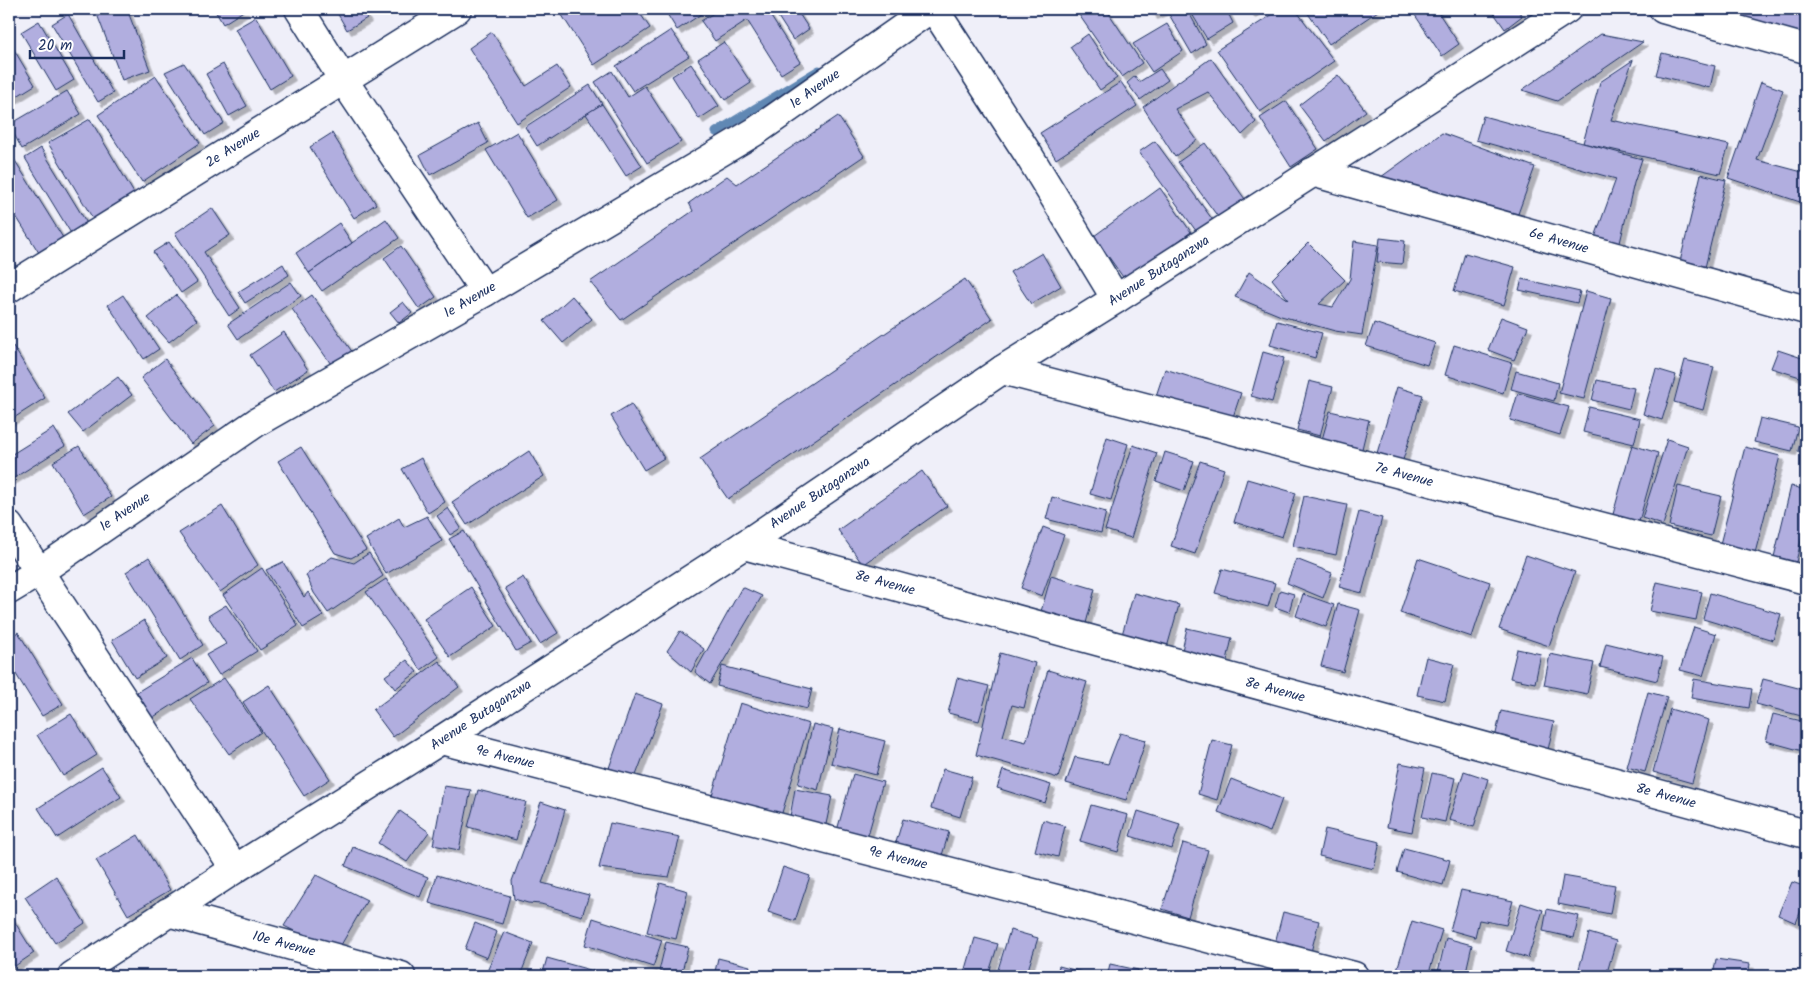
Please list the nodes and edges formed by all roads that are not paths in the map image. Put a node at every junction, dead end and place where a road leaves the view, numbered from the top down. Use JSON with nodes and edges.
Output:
{"nodes":[{"id":1,"x":299,"y":9,"type":"edge"},
{"id":2,"x":458,"y":9,"type":"edge"},
{"id":3,"x":930,"y":9,"type":"edge"},
{"id":4,"x":934,"y":9,"type":"edge"},
{"id":5,"x":1567,"y":9,"type":"edge"},
{"id":6,"x":1664,"y":9,"type":"edge"},
{"id":7,"x":1806,"y":49,"type":"edge"},
{"id":8,"x":344,"y":81,"type":"junction"},
{"id":9,"x":1312,"y":172,"type":"junction"},
{"id":10,"x":9,"y":288,"type":"edge"},
{"id":11,"x":485,"y":292,"type":"junction"},
{"id":12,"x":1116,"y":299,"type":"junction"},
{"id":13,"x":1806,"y":310,"type":"edge"},
{"id":14,"x":1002,"y":370,"type":"junction"},
{"id":15,"x":9,"y":526,"type":"edge"},
{"id":16,"x":744,"y":544,"type":"junction"},
{"id":17,"x":39,"y":572,"type":"junction"},
{"id":18,"x":1806,"y":580,"type":"edge"},
{"id":19,"x":9,"y":590,"type":"edge"},
{"id":20,"x":441,"y":740,"type":"junction"},
{"id":21,"x":1806,"y":834,"type":"edge"},
{"id":22,"x":235,"y":869,"type":"junction"},
{"id":23,"x":168,"y":912,"type":"junction"},
{"id":24,"x":72,"y":976,"type":"edge"},
{"id":25,"x":400,"y":976,"type":"edge"},
{"id":26,"x":1354,"y":976,"type":"edge"}],
"edges":[{"from":1,"to":8,"type":"street"},
{"from":2,"to":8,"type":"street","name":"2e Avenue"},
{"from":3,"to":11,"type":"street","name":"1e Avenue"},
{"from":4,"to":12,"type":"street"},
{"from":5,"to":9,"type":"street","name":"Avenue Butaganzwa"},
{"from":6,"to":7,"type":"street"},
{"from":8,"to":10,"type":"street","name":"2e Avenue"},
{"from":8,"to":11,"type":"street"},
{"from":9,"to":12,"type":"street","name":"Avenue Butaganzwa"},
{"from":9,"to":13,"type":"street","name":"6e Avenue"},
{"from":11,"to":17,"type":"street","name":"1e Avenue"},
{"from":12,"to":14,"type":"street","name":"Avenue Butaganzwa"},
{"from":14,"to":16,"type":"street","name":"Avenue Butaganzwa"},
{"from":14,"to":18,"type":"street","name":"7e Avenue"},
{"from":15,"to":17,"type":"street"},
{"from":16,"to":20,"type":"street","name":"Avenue Butaganzwa"},
{"from":16,"to":21,"type":"street","name":"8e Avenue"},
{"from":17,"to":19,"type":"street","name":"1e Avenue"},
{"from":17,"to":22,"type":"street"},
{"from":20,"to":22,"type":"street","name":"Avenue Butaganzwa"},
{"from":20,"to":26,"type":"street","name":"9e Avenue"},
{"from":22,"to":23,"type":"street","name":"Avenue Butaganzwa"},
{"from":23,"to":24,"type":"street","name":"Avenue Butaganzwa"},
{"from":23,"to":25,"type":"street","name":"10e Avenue"}]}
